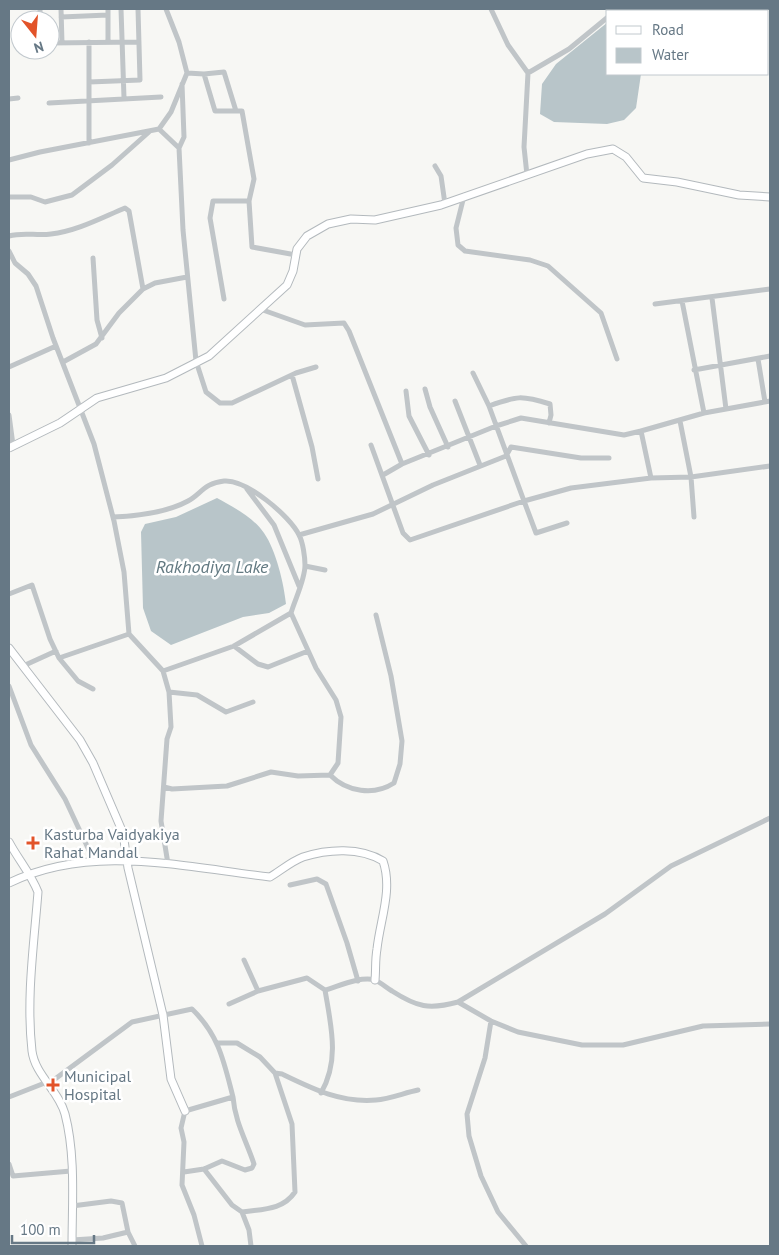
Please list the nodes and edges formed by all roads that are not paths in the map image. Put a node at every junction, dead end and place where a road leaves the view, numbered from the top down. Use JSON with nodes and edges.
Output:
{"nodes":[{"id":1,"x":60,"y":9,"type":"edge"},
{"id":2,"x":108,"y":9,"type":"edge"},
{"id":3,"x":121,"y":9,"type":"edge"},
{"id":4,"x":138,"y":9,"type":"edge"},
{"id":5,"x":166,"y":9,"type":"edge"},
{"id":6,"x":491,"y":9,"type":"edge"},
{"id":7,"x":108,"y":15,"type":"junction"},
{"id":8,"x":61,"y":17,"type":"junction"},
{"id":9,"x":606,"y":19,"type":"edge"},
{"id":10,"x":89,"y":42,"type":"junction"},
{"id":11,"x":108,"y":42,"type":"junction"},
{"id":12,"x":122,"y":42,"type":"junction"},
{"id":13,"x":139,"y":42,"type":"junction"},
{"id":14,"x":62,"y":43,"type":"joint"},
{"id":15,"x":528,"y":72,"type":"junction"},
{"id":16,"x":188,"y":73,"type":"junction"},
{"id":17,"x":204,"y":74,"type":"junction"},
{"id":18,"x":124,"y":81,"type":"junction"},
{"id":19,"x":89,"y":82,"type":"junction"},
{"id":20,"x":182,"y":84,"type":"junction"},
{"id":21,"x":161,"y":97,"type":"dead end"},
{"id":22,"x":18,"y":98,"type":"dead end"},
{"id":23,"x":124,"y":98,"type":"junction"},
{"id":24,"x":9,"y":99,"type":"edge"},
{"id":25,"x":89,"y":100,"type":"junction"},
{"id":26,"x":49,"y":103,"type":"dead end"},
{"id":27,"x":236,"y":111,"type":"junction"},
{"id":28,"x":159,"y":129,"type":"junction"},
{"id":29,"x":150,"y":131,"type":"junction"},
{"id":30,"x":89,"y":143,"type":"junction"},
{"id":31,"x":179,"y":148,"type":"junction"},
{"id":32,"x":9,"y":160,"type":"edge"},
{"id":33,"x":435,"y":166,"type":"dead end"},
{"id":34,"x":528,"y":174,"type":"junction"},
{"id":35,"x":464,"y":196,"type":"junction"},
{"id":36,"x":9,"y":197,"type":"edge"},
{"id":37,"x":770,"y":197,"type":"edge"},
{"id":38,"x":249,"y":201,"type":"junction"},
{"id":39,"x":445,"y":204,"type":"junction"},
{"id":40,"x":9,"y":236,"type":"edge"},
{"id":41,"x":9,"y":251,"type":"edge"},
{"id":42,"x":296,"y":255,"type":"junction"},
{"id":43,"x":93,"y":258,"type":"dead end"},
{"id":44,"x":187,"y":277,"type":"junction"},
{"id":45,"x":770,"y":289,"type":"edge"},
{"id":46,"x":144,"y":290,"type":"junction"},
{"id":47,"x":712,"y":298,"type":"junction"},
{"id":48,"x":224,"y":299,"type":"dead end"},
{"id":49,"x":682,"y":301,"type":"junction"},
{"id":50,"x":655,"y":304,"type":"dead end"},
{"id":51,"x":260,"y":310,"type":"junction"},
{"id":52,"x":102,"y":338,"type":"junction"},
{"id":53,"x":56,"y":346,"type":"junction"},
{"id":54,"x":770,"y":356,"type":"edge"},
{"id":55,"x":617,"y":358,"type":"dead end"},
{"id":56,"x":758,"y":359,"type":"junction"},
{"id":57,"x":196,"y":361,"type":"junction"},
{"id":58,"x":62,"y":362,"type":"junction"},
{"id":59,"x":316,"y":366,"type":"dead end"},
{"id":60,"x":720,"y":366,"type":"junction"},
{"id":61,"x":9,"y":367,"type":"edge"},
{"id":62,"x":694,"y":370,"type":"junction"},
{"id":63,"x":473,"y":373,"type":"dead end"},
{"id":64,"x":292,"y":375,"type":"junction"},
{"id":65,"x":425,"y":389,"type":"dead end"},
{"id":66,"x":406,"y":391,"type":"dead end"},
{"id":67,"x":454,"y":401,"type":"dead end"},
{"id":68,"x":768,"y":402,"type":"edge"},
{"id":69,"x":489,"y":406,"type":"junction"},
{"id":70,"x":726,"y":410,"type":"junction"},
{"id":71,"x":80,"y":411,"type":"junction"},
{"id":72,"x":704,"y":413,"type":"junction"},
{"id":73,"x":9,"y":415,"type":"edge"},
{"id":74,"x":680,"y":421,"type":"junction"},
{"id":75,"x":549,"y":423,"type":"junction"},
{"id":76,"x":496,"y":426,"type":"junction"},
{"id":77,"x":642,"y":432,"type":"junction"},
{"id":78,"x":468,"y":438,"type":"junction"},
{"id":79,"x":371,"y":445,"type":"dead end"},
{"id":80,"x":11,"y":446,"type":"edge"},
{"id":81,"x":448,"y":447,"type":"junction"},
{"id":82,"x":428,"y":455,"type":"junction"},
{"id":83,"x":506,"y":456,"type":"junction"},
{"id":84,"x":609,"y":458,"type":"dead end"},
{"id":85,"x":402,"y":464,"type":"junction"},
{"id":86,"x":480,"y":465,"type":"junction"},
{"id":87,"x":770,"y":466,"type":"edge"},
{"id":88,"x":384,"y":475,"type":"junction"},
{"id":89,"x":691,"y":477,"type":"junction"},
{"id":90,"x":652,"y":478,"type":"junction"},
{"id":91,"x":318,"y":480,"type":"dead end"},
{"id":92,"x":247,"y":489,"type":"junction"},
{"id":93,"x":524,"y":501,"type":"junction"},
{"id":94,"x":393,"y":505,"type":"junction"},
{"id":95,"x":113,"y":517,"type":"junction"},
{"id":96,"x":694,"y":517,"type":"dead end"},
{"id":97,"x":566,"y":524,"type":"dead end"},
{"id":98,"x":299,"y":535,"type":"junction"},
{"id":99,"x":305,"y":566,"type":"junction"},
{"id":100,"x":325,"y":570,"type":"dead end"},
{"id":101,"x":299,"y":586,"type":"junction"},
{"id":102,"x":9,"y":594,"type":"edge"},
{"id":103,"x":291,"y":613,"type":"junction"},
{"id":104,"x":376,"y":615,"type":"dead end"},
{"id":105,"x":129,"y":634,"type":"junction"},
{"id":106,"x":234,"y":646,"type":"junction"},
{"id":107,"x":9,"y":648,"type":"edge"},
{"id":108,"x":56,"y":651,"type":"junction"},
{"id":109,"x":308,"y":651,"type":"junction"},
{"id":110,"x":59,"y":658,"type":"junction"},
{"id":111,"x":23,"y":666,"type":"junction"},
{"id":112,"x":163,"y":670,"type":"junction"},
{"id":113,"x":9,"y":686,"type":"edge"},
{"id":114,"x":93,"y":689,"type":"dead end"},
{"id":115,"x":169,"y":692,"type":"junction"},
{"id":116,"x":253,"y":702,"type":"dead end"},
{"id":117,"x":330,"y":776,"type":"junction"},
{"id":118,"x":164,"y":787,"type":"junction"},
{"id":119,"x":770,"y":818,"type":"edge"},
{"id":120,"x":9,"y":842,"type":"edge"},
{"id":121,"x":94,"y":861,"type":"junction"},
{"id":122,"x":128,"y":861,"type":"junction"},
{"id":123,"x":168,"y":864,"type":"junction"},
{"id":124,"x":28,"y":873,"type":"junction"},
{"id":125,"x":9,"y":883,"type":"edge"},
{"id":126,"x":290,"y":885,"type":"dead end"},
{"id":127,"x":244,"y":960,"type":"dead end"},
{"id":128,"x":375,"y":980,"type":"junction"},
{"id":129,"x":358,"y":981,"type":"junction"},
{"id":130,"x":325,"y":990,"type":"junction"},
{"id":131,"x":258,"y":991,"type":"junction"},
{"id":132,"x":458,"y":1002,"type":"junction"},
{"id":133,"x":229,"y":1004,"type":"dead end"},
{"id":134,"x":163,"y":1014,"type":"junction"},
{"id":135,"x":491,"y":1021,"type":"junction"},
{"id":136,"x":770,"y":1024,"type":"edge"},
{"id":137,"x":218,"y":1043,"type":"junction"},
{"id":138,"x":276,"y":1073,"type":"junction"},
{"id":139,"x":47,"y":1084,"type":"junction"},
{"id":140,"x":418,"y":1090,"type":"dead end"},
{"id":141,"x":321,"y":1093,"type":"junction"},
{"id":142,"x":9,"y":1097,"type":"edge"},
{"id":143,"x":233,"y":1097,"type":"junction"},
{"id":144,"x":185,"y":1111,"type":"junction"},
{"id":145,"x":9,"y":1164,"type":"edge"},
{"id":146,"x":204,"y":1169,"type":"junction"},
{"id":147,"x":71,"y":1171,"type":"junction"},
{"id":148,"x":184,"y":1172,"type":"junction"},
{"id":149,"x":72,"y":1206,"type":"junction"},
{"id":150,"x":242,"y":1212,"type":"junction"},
{"id":151,"x":128,"y":1232,"type":"junction"},
{"id":152,"x":72,"y":1243,"type":"edge"},
{"id":153,"x":135,"y":1246,"type":"edge"},
{"id":154,"x":202,"y":1246,"type":"edge"},
{"id":155,"x":251,"y":1246,"type":"edge"},
{"id":156,"x":526,"y":1246,"type":"edge"}],
"edges":[{"from":1,"to":8,"type":"street"},
{"from":2,"to":7,"type":"street"},
{"from":3,"to":12,"type":"street"},
{"from":4,"to":13,"type":"street"},
{"from":5,"to":16,"type":"street"},
{"from":6,"to":15,"type":"street"},
{"from":7,"to":8,"type":"street"},
{"from":7,"to":11,"type":"street"},
{"from":8,"to":14,"type":"street"},
{"from":9,"to":15,"type":"street"},
{"from":10,"to":11,"type":"street"},
{"from":10,"to":14,"type":"street"},
{"from":10,"to":19,"type":"street"},
{"from":11,"to":12,"type":"street"},
{"from":12,"to":13,"type":"street"},
{"from":12,"to":18,"type":"street"},
{"from":13,"to":18,"type":"street"},
{"from":15,"to":34,"type":"street"},
{"from":16,"to":17,"type":"street"},
{"from":16,"to":20,"type":"street"},
{"from":17,"to":27,"type":"street"},
{"from":17,"to":27,"type":"street"},
{"from":18,"to":19,"type":"street"},
{"from":18,"to":23,"type":"street"},
{"from":19,"to":25,"type":"street"},
{"from":20,"to":28,"type":"street"},
{"from":20,"to":31,"type":"street"},
{"from":21,"to":23,"type":"street"},
{"from":22,"to":24,"type":"street"},
{"from":23,"to":25,"type":"street"},
{"from":25,"to":26,"type":"street"},
{"from":25,"to":30,"type":"street"},
{"from":27,"to":38,"type":"street"},
{"from":28,"to":29,"type":"street"},
{"from":28,"to":31,"type":"street"},
{"from":29,"to":30,"type":"street"},
{"from":29,"to":36,"type":"street"},
{"from":30,"to":32,"type":"street"},
{"from":31,"to":44,"type":"street"},
{"from":33,"to":39,"type":"street"},
{"from":34,"to":35,"type":"street"},
{"from":34,"to":37,"type":"street"},
{"from":35,"to":39,"type":"street"},
{"from":35,"to":55,"type":"street"},
{"from":38,"to":42,"type":"street"},
{"from":38,"to":48,"type":"street"},
{"from":39,"to":42,"type":"street"},
{"from":40,"to":46,"type":"street"},
{"from":41,"to":53,"type":"street"},
{"from":42,"to":51,"type":"street"},
{"from":43,"to":52,"type":"street"},
{"from":44,"to":46,"type":"street"},
{"from":44,"to":57,"type":"street"},
{"from":45,"to":47,"type":"street"},
{"from":46,"to":52,"type":"street"},
{"from":47,"to":49,"type":"street"},
{"from":47,"to":60,"type":"street"},
{"from":49,"to":50,"type":"street"},
{"from":49,"to":62,"type":"street"},
{"from":51,"to":57,"type":"street"},
{"from":51,"to":85,"type":"street"},
{"from":52,"to":58,"type":"street"},
{"from":53,"to":58,"type":"street"},
{"from":53,"to":61,"type":"street"},
{"from":54,"to":56,"type":"street"},
{"from":56,"to":60,"type":"street"},
{"from":56,"to":68,"type":"street"},
{"from":57,"to":64,"type":"street"},
{"from":57,"to":71,"type":"street"},
{"from":58,"to":71,"type":"street"},
{"from":59,"to":64,"type":"street"},
{"from":60,"to":62,"type":"street"},
{"from":60,"to":70,"type":"street"},
{"from":62,"to":72,"type":"street"},
{"from":63,"to":69,"type":"street"},
{"from":64,"to":91,"type":"street"},
{"from":65,"to":81,"type":"street"},
{"from":66,"to":82,"type":"street"},
{"from":67,"to":78,"type":"street"},
{"from":68,"to":70,"type":"street"},
{"from":69,"to":75,"type":"street"},
{"from":69,"to":76,"type":"street"},
{"from":70,"to":72,"type":"street"},
{"from":71,"to":80,"type":"street"},
{"from":71,"to":95,"type":"street"},
{"from":72,"to":74,"type":"street"},
{"from":73,"to":80,"type":"street"},
{"from":74,"to":77,"type":"street"},
{"from":74,"to":89,"type":"street"},
{"from":75,"to":76,"type":"street"},
{"from":75,"to":77,"type":"street"},
{"from":76,"to":78,"type":"street"},
{"from":76,"to":83,"type":"street"},
{"from":77,"to":90,"type":"street"},
{"from":78,"to":81,"type":"street"},
{"from":78,"to":86,"type":"street"},
{"from":79,"to":88,"type":"street"},
{"from":81,"to":82,"type":"street"},
{"from":82,"to":85,"type":"street"},
{"from":83,"to":84,"type":"street"},
{"from":83,"to":86,"type":"street"},
{"from":83,"to":93,"type":"street"},
{"from":85,"to":88,"type":"street"},
{"from":86,"to":94,"type":"street"},
{"from":87,"to":89,"type":"street"},
{"from":88,"to":94,"type":"street"},
{"from":89,"to":90,"type":"street"},
{"from":89,"to":96,"type":"street"},
{"from":90,"to":93,"type":"street"},
{"from":92,"to":95,"type":"street"},
{"from":92,"to":98,"type":"street"},
{"from":92,"to":101,"type":"street"},
{"from":93,"to":94,"type":"street"},
{"from":93,"to":97,"type":"street"},
{"from":94,"to":98,"type":"street"},
{"from":95,"to":105,"type":"street"},
{"from":98,"to":99,"type":"street"},
{"from":99,"to":100,"type":"street"},
{"from":99,"to":101,"type":"street"},
{"from":101,"to":103,"type":"street"},
{"from":102,"to":108,"type":"street"},
{"from":103,"to":106,"type":"street"},
{"from":103,"to":109,"type":"street"},
{"from":104,"to":117,"type":"street"},
{"from":105,"to":110,"type":"street"},
{"from":105,"to":112,"type":"street"},
{"from":106,"to":109,"type":"street"},
{"from":106,"to":112,"type":"street"},
{"from":107,"to":111,"type":"street"},
{"from":108,"to":110,"type":"street"},
{"from":108,"to":111,"type":"street"},
{"from":109,"to":117,"type":"street"},
{"from":110,"to":114,"type":"street"},
{"from":111,"to":122,"type":"street"},
{"from":112,"to":115,"type":"street"},
{"from":113,"to":121,"type":"street"},
{"from":115,"to":116,"type":"street"},
{"from":115,"to":118,"type":"street"},
{"from":117,"to":118,"type":"street"},
{"from":118,"to":123,"type":"street"},
{"from":119,"to":132,"type":"street"},
{"from":120,"to":124,"type":"street"},
{"from":121,"to":122,"type":"street"},
{"from":121,"to":124,"type":"street"},
{"from":122,"to":123,"type":"street"},
{"from":122,"to":134,"type":"street"},
{"from":123,"to":128,"type":"street"},
{"from":124,"to":125,"type":"street"},
{"from":124,"to":139,"type":"street"},
{"from":126,"to":129,"type":"street"},
{"from":127,"to":131,"type":"street"},
{"from":128,"to":129,"type":"street"},
{"from":128,"to":132,"type":"street"},
{"from":129,"to":130,"type":"street"},
{"from":130,"to":131,"type":"street"},
{"from":130,"to":141,"type":"street"},
{"from":131,"to":133,"type":"street"},
{"from":132,"to":135,"type":"street"},
{"from":134,"to":137,"type":"street"},
{"from":134,"to":139,"type":"street"},
{"from":134,"to":144,"type":"street"},
{"from":135,"to":136,"type":"street"},
{"from":135,"to":156,"type":"street"},
{"from":137,"to":138,"type":"street"},
{"from":137,"to":143,"type":"street"},
{"from":138,"to":141,"type":"street"},
{"from":138,"to":150,"type":"street"},
{"from":139,"to":142,"type":"street"},
{"from":139,"to":147,"type":"street"},
{"from":140,"to":141,"type":"street"},
{"from":143,"to":144,"type":"street"},
{"from":143,"to":146,"type":"street"},
{"from":144,"to":148,"type":"street"},
{"from":145,"to":147,"type":"street"},
{"from":146,"to":148,"type":"street"},
{"from":146,"to":150,"type":"street"},
{"from":147,"to":149,"type":"street"},
{"from":148,"to":154,"type":"street"},
{"from":149,"to":151,"type":"street"},
{"from":149,"to":152,"type":"street"},
{"from":150,"to":155,"type":"street"},
{"from":151,"to":152,"type":"street"},
{"from":151,"to":153,"type":"street"}]}
